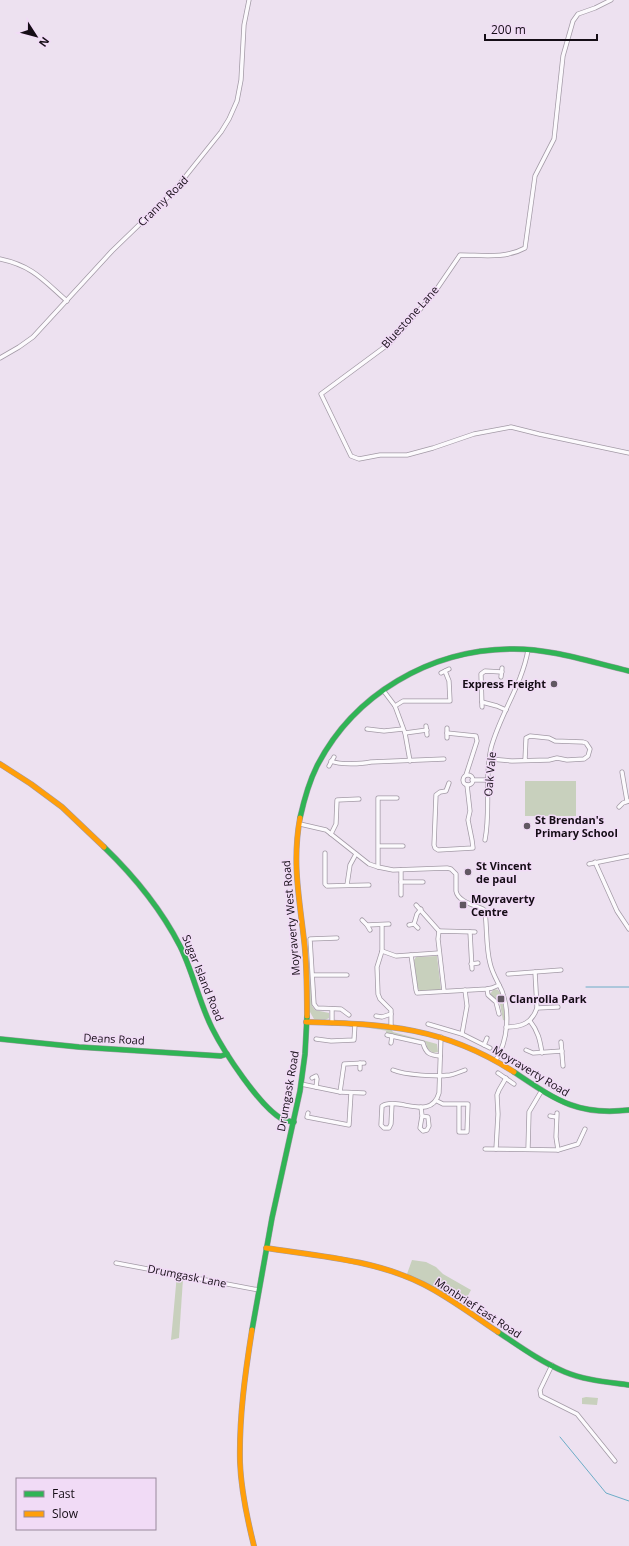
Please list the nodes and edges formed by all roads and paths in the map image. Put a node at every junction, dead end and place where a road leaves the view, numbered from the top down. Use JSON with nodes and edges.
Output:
{"nodes":[{"id":1,"x":249,"y":0,"type":"edge"},
{"id":2,"x":610,"y":0,"type":"edge"},
{"id":3,"x":0,"y":259,"type":"edge"},
{"id":4,"x":67,"y":301,"type":"junction"},
{"id":5,"x":0,"y":358,"type":"edge"},
{"id":6,"x":629,"y":453,"type":"edge"},
{"id":7,"x":528,"y":650,"type":"junction"},
{"id":8,"x":502,"y":668,"type":"dead end"},
{"id":9,"x":449,"y":669,"type":"dead end"},
{"id":10,"x":629,"y":671,"type":"edge"},
{"id":11,"x":383,"y":690,"type":"junction"},
{"id":12,"x":395,"y":706,"type":"junction"},
{"id":13,"x":506,"y":710,"type":"junction"},
{"id":14,"x":367,"y":729,"type":"dead end"},
{"id":15,"x":403,"y":729,"type":"junction"},
{"id":16,"x":427,"y":730,"type":"dead end"},
{"id":17,"x":405,"y":733,"type":"junction"},
{"id":18,"x":447,"y":738,"type":"dead end"},
{"id":19,"x":440,"y":754,"type":"dead end"},
{"id":20,"x":334,"y":757,"type":"dead end"},
{"id":21,"x":490,"y":759,"type":"junction"},
{"id":22,"x":525,"y":760,"type":"junction"},
{"id":23,"x":410,"y":761,"type":"junction"},
{"id":24,"x":331,"y":762,"type":"junction"},
{"id":25,"x":0,"y":764,"type":"edge"},
{"id":26,"x":329,"y":766,"type":"dead end"},
{"id":27,"x":622,"y":772,"type":"dead end"},
{"id":28,"x":466,"y":775,"type":"junction"},
{"id":29,"x":472,"y":780,"type":"junction"},
{"id":30,"x":488,"y":780,"type":"junction"},
{"id":31,"x":449,"y":783,"type":"dead end"},
{"id":32,"x":467,"y":785,"type":"junction"},
{"id":33,"x":397,"y":798,"type":"dead end"},
{"id":34,"x":359,"y":799,"type":"dead end"},
{"id":35,"x":628,"y":801,"type":"edge"},
{"id":36,"x":619,"y":807,"type":"dead end"},
{"id":37,"x":300,"y":824,"type":"junction"},
{"id":38,"x":331,"y":834,"type":"junction"},
{"id":39,"x":485,"y":840,"type":"dead end"},
{"id":40,"x":379,"y":846,"type":"junction"},
{"id":41,"x":403,"y":846,"type":"dead end"},
{"id":42,"x":325,"y":853,"type":"dead end"},
{"id":43,"x":356,"y":854,"type":"junction"},
{"id":44,"x":629,"y":856,"type":"edge"},
{"id":45,"x":595,"y":862,"type":"junction"},
{"id":46,"x":589,"y":864,"type":"dead end"},
{"id":47,"x":378,"y":867,"type":"junction"},
{"id":48,"x":401,"y":870,"type":"junction"},
{"id":49,"x":401,"y":882,"type":"junction"},
{"id":50,"x":423,"y":882,"type":"dead end"},
{"id":51,"x":369,"y":885,"type":"dead end"},
{"id":52,"x":347,"y":886,"type":"junction"},
{"id":53,"x":401,"y":895,"type":"dead end"},
{"id":54,"x":416,"y":905,"type":"dead end"},
{"id":55,"x":421,"y":909,"type":"junction"},
{"id":56,"x":362,"y":920,"type":"dead end"},
{"id":57,"x":389,"y":924,"type":"dead end"},
{"id":58,"x":414,"y":924,"type":"junction"},
{"id":59,"x":367,"y":925,"type":"junction"},
{"id":60,"x":382,"y":925,"type":"junction"},
{"id":61,"x":409,"y":925,"type":"dead end"},
{"id":62,"x":418,"y":928,"type":"dead end"},
{"id":63,"x":629,"y":929,"type":"edge"},
{"id":64,"x":370,"y":930,"type":"dead end"},
{"id":65,"x":439,"y":930,"type":"junction"},
{"id":66,"x":470,"y":932,"type":"junction"},
{"id":67,"x":475,"y":932,"type":"dead end"},
{"id":68,"x":334,"y":940,"type":"dead end"},
{"id":69,"x":382,"y":951,"type":"junction"},
{"id":70,"x":439,"y":953,"type":"junction"},
{"id":71,"x":411,"y":955,"type":"junction"},
{"id":72,"x":478,"y":963,"type":"dead end"},
{"id":73,"x":471,"y":964,"type":"junction"},
{"id":74,"x":472,"y":969,"type":"dead end"},
{"id":75,"x":560,"y":970,"type":"dead end"},
{"id":76,"x":535,"y":972,"type":"junction"},
{"id":77,"x":508,"y":974,"type":"dead end"},
{"id":78,"x":313,"y":975,"type":"junction"},
{"id":79,"x":347,"y":975,"type":"dead end"},
{"id":80,"x":499,"y":985,"type":"junction"},
{"id":81,"x":487,"y":989,"type":"junction"},
{"id":82,"x":465,"y":990,"type":"junction"},
{"id":83,"x":444,"y":991,"type":"junction"},
{"id":84,"x":558,"y":1007,"type":"dead end"},
{"id":85,"x":537,"y":1008,"type":"junction"},
{"id":86,"x":332,"y":1009,"type":"junction"},
{"id":87,"x":498,"y":1009,"type":"junction"},
{"id":88,"x":492,"y":1010,"type":"dead end"},
{"id":89,"x":391,"y":1014,"type":"junction"},
{"id":90,"x":499,"y":1014,"type":"dead end"},
{"id":91,"x":349,"y":1015,"type":"dead end"},
{"id":92,"x":376,"y":1016,"type":"dead end"},
{"id":93,"x":437,"y":1019,"type":"dead end"},
{"id":94,"x":530,"y":1021,"type":"junction"},
{"id":95,"x":306,"y":1022,"type":"junction"},
{"id":96,"x":332,"y":1023,"type":"junction"},
{"id":97,"x":355,"y":1024,"type":"junction"},
{"id":98,"x":428,"y":1024,"type":"dead end"},
{"id":99,"x":391,"y":1026,"type":"junction"},
{"id":100,"x":436,"y":1026,"type":"junction"},
{"id":101,"x":506,"y":1027,"type":"junction"},
{"id":102,"x":462,"y":1034,"type":"junction"},
{"id":103,"x":387,"y":1035,"type":"dead end"},
{"id":104,"x":392,"y":1036,"type":"junction"},
{"id":105,"x":442,"y":1037,"type":"junction"},
{"id":106,"x":316,"y":1038,"type":"dead end"},
{"id":107,"x":487,"y":1038,"type":"dead end"},
{"id":108,"x":0,"y":1040,"type":"edge"},
{"id":109,"x":561,"y":1042,"type":"dead end"},
{"id":110,"x":391,"y":1043,"type":"dead end"},
{"id":111,"x":484,"y":1045,"type":"junction"},
{"id":112,"x":490,"y":1048,"type":"dead end"},
{"id":113,"x":526,"y":1050,"type":"dead end"},
{"id":114,"x":562,"y":1051,"type":"junction"},
{"id":115,"x":542,"y":1053,"type":"junction"},
{"id":116,"x":227,"y":1054,"type":"junction"},
{"id":117,"x":440,"y":1056,"type":"junction"},
{"id":118,"x":496,"y":1060,"type":"junction"},
{"id":119,"x":563,"y":1066,"type":"dead end"},
{"id":120,"x":360,"y":1069,"type":"dead end"},
{"id":121,"x":466,"y":1070,"type":"dead end"},
{"id":122,"x":498,"y":1073,"type":"dead end"},
{"id":123,"x":440,"y":1075,"type":"junction"},
{"id":124,"x":395,"y":1077,"type":"dead end"},
{"id":125,"x":312,"y":1078,"type":"dead end"},
{"id":126,"x":506,"y":1078,"type":"junction"},
{"id":127,"x":301,"y":1084,"type":"junction"},
{"id":128,"x":514,"y":1084,"type":"dead end"},
{"id":129,"x":316,"y":1087,"type":"junction"},
{"id":130,"x":542,"y":1090,"type":"junction"},
{"id":131,"x":340,"y":1092,"type":"junction"},
{"id":132,"x":351,"y":1093,"type":"junction"},
{"id":133,"x":364,"y":1094,"type":"dead end"},
{"id":134,"x":437,"y":1100,"type":"junction"},
{"id":135,"x":392,"y":1104,"type":"junction"},
{"id":136,"x":459,"y":1104,"type":"junction"},
{"id":137,"x":421,"y":1107,"type":"junction"},
{"id":138,"x":629,"y":1110,"type":"edge"},
{"id":139,"x":308,"y":1113,"type":"dead end"},
{"id":140,"x":422,"y":1116,"type":"dead end"},
{"id":141,"x":550,"y":1116,"type":"dead end"},
{"id":142,"x":294,"y":1122,"type":"junction"},
{"id":143,"x":585,"y":1129,"type":"dead end"},
{"id":144,"x":485,"y":1149,"type":"dead end"},
{"id":145,"x":496,"y":1149,"type":"junction"},
{"id":146,"x":528,"y":1149,"type":"junction"},
{"id":147,"x":558,"y":1150,"type":"junction"},
{"id":148,"x":266,"y":1248,"type":"junction"},
{"id":149,"x":116,"y":1263,"type":"dead end"},
{"id":150,"x":259,"y":1290,"type":"junction"},
{"id":151,"x":552,"y":1365,"type":"junction"},
{"id":152,"x":629,"y":1386,"type":"edge"},
{"id":153,"x":615,"y":1461,"type":"dead end"},
{"id":154,"x":254,"y":1546,"type":"edge"}],
"edges":[{"from":1,"to":4,"type":"street","name":"Cranny Road"},
{"from":2,"to":6,"type":"street","name":"Bluestone Lane"},
{"from":3,"to":4,"type":"street"},
{"from":4,"to":5,"type":"street","name":"Cranny Road"},
{"from":7,"to":10,"type":"street","name":"Moyraverty West Road"},
{"from":7,"to":11,"type":"street","name":"Moyraverty West Road"},
{"from":7,"to":13,"type":"street","name":"Oak Vale"},
{"from":8,"to":13,"type":"street"},
{"from":9,"to":12,"type":"street"},
{"from":11,"to":12,"type":"street"},
{"from":11,"to":37,"type":"street","name":"Moyraverty West Road"},
{"from":12,"to":15,"type":"street"},
{"from":13,"to":21,"type":"street","name":"Oak Vale"},
{"from":14,"to":15,"type":"street"},
{"from":15,"to":17,"type":"street"},
{"from":16,"to":17,"type":"street"},
{"from":17,"to":23,"type":"street"},
{"from":18,"to":28,"type":"street"},
{"from":19,"to":23,"type":"street"},
{"from":20,"to":24,"type":"street"},
{"from":21,"to":22,"type":"street"},
{"from":21,"to":30,"type":"street","name":"Oak Vale"},
{"from":22,"to":22,"type":"street"},
{"from":23,"to":24,"type":"street"},
{"from":24,"to":26,"type":"street"},
{"from":25,"to":116,"type":"street","name":"Sugar Island Road"},
{"from":27,"to":35,"type":"street"},
{"from":28,"to":29,"type":"street"},
{"from":28,"to":32,"type":"street"},
{"from":29,"to":30,"type":"street"},
{"from":29,"to":32,"type":"street"},
{"from":30,"to":39,"type":"street","name":"Oak Vale"},
{"from":31,"to":32,"type":"street"},
{"from":33,"to":40,"type":"street"},
{"from":34,"to":38,"type":"street"},
{"from":35,"to":36,"type":"street"},
{"from":37,"to":38,"type":"street"},
{"from":37,"to":95,"type":"street","name":"Moyraverty West Road"},
{"from":38,"to":43,"type":"street"},
{"from":40,"to":41,"type":"street"},
{"from":40,"to":47,"type":"street"},
{"from":42,"to":52,"type":"street"},
{"from":43,"to":47,"type":"street"},
{"from":43,"to":52,"type":"street"},
{"from":44,"to":45,"type":"street"},
{"from":45,"to":46,"type":"street"},
{"from":45,"to":63,"type":"street"},
{"from":47,"to":48,"type":"street"},
{"from":48,"to":49,"type":"street"},
{"from":48,"to":80,"type":"street"},
{"from":49,"to":50,"type":"street"},
{"from":49,"to":53,"type":"street"},
{"from":51,"to":52,"type":"street"},
{"from":54,"to":55,"type":"street"},
{"from":55,"to":58,"type":"street"},
{"from":55,"to":65,"type":"street"},
{"from":56,"to":59,"type":"street"},
{"from":57,"to":60,"type":"street"},
{"from":58,"to":61,"type":"street"},
{"from":58,"to":62,"type":"street"},
{"from":59,"to":60,"type":"street"},
{"from":59,"to":64,"type":"street"},
{"from":60,"to":69,"type":"street"},
{"from":65,"to":66,"type":"street"},
{"from":65,"to":70,"type":"street"},
{"from":66,"to":67,"type":"street"},
{"from":66,"to":73,"type":"street"},
{"from":68,"to":78,"type":"street"},
{"from":69,"to":71,"type":"street"},
{"from":69,"to":89,"type":"street"},
{"from":70,"to":71,"type":"street"},
{"from":70,"to":83,"type":"street"},
{"from":71,"to":83,"type":"street"},
{"from":72,"to":73,"type":"street"},
{"from":73,"to":74,"type":"street"},
{"from":75,"to":76,"type":"street"},
{"from":76,"to":77,"type":"street"},
{"from":76,"to":85,"type":"street"},
{"from":78,"to":79,"type":"street"},
{"from":78,"to":86,"type":"street"},
{"from":80,"to":81,"type":"street"},
{"from":80,"to":101,"type":"street"},
{"from":81,"to":82,"type":"street"},
{"from":81,"to":87,"type":"street"},
{"from":82,"to":83,"type":"street"},
{"from":82,"to":102,"type":"street"},
{"from":84,"to":85,"type":"street"},
{"from":85,"to":94,"type":"street"},
{"from":86,"to":91,"type":"street"},
{"from":86,"to":96,"type":"street"},
{"from":87,"to":88,"type":"street"},
{"from":87,"to":90,"type":"street"},
{"from":89,"to":92,"type":"street"},
{"from":89,"to":99,"type":"street"},
{"from":93,"to":100,"type":"street"},
{"from":94,"to":101,"type":"street"},
{"from":94,"to":115,"type":"street"},
{"from":95,"to":96,"type":"street","name":"Moyraverty Road"},
{"from":95,"to":127,"type":"street","name":"Drumgask Road"},
{"from":96,"to":97,"type":"street","name":"Moyraverty Road"},
{"from":97,"to":99,"type":"street","name":"Moyraverty Road"},
{"from":97,"to":106,"type":"street"},
{"from":98,"to":100,"type":"street"},
{"from":99,"to":105,"type":"street","name":"Moyraverty Road"},
{"from":100,"to":102,"type":"street"},
{"from":101,"to":118,"type":"street"},
{"from":102,"to":111,"type":"street"},
{"from":103,"to":104,"type":"street"},
{"from":104,"to":110,"type":"street"},
{"from":104,"to":117,"type":"street"},
{"from":105,"to":117,"type":"street"},
{"from":105,"to":118,"type":"street","name":"Moyraverty Road"},
{"from":107,"to":111,"type":"street"},
{"from":108,"to":116,"type":"street","name":"Deans Road"},
{"from":109,"to":114,"type":"street"},
{"from":111,"to":112,"type":"street"},
{"from":113,"to":115,"type":"street"},
{"from":114,"to":115,"type":"street"},
{"from":114,"to":119,"type":"street"},
{"from":116,"to":142,"type":"street","name":"Sugar Island Road"},
{"from":117,"to":123,"type":"street"},
{"from":118,"to":130,"type":"street","name":"Moyraverty Road"},
{"from":120,"to":131,"type":"street"},
{"from":121,"to":123,"type":"street"},
{"from":122,"to":126,"type":"street"},
{"from":123,"to":124,"type":"street"},
{"from":123,"to":134,"type":"street"},
{"from":125,"to":129,"type":"street"},
{"from":126,"to":128,"type":"street"},
{"from":126,"to":145,"type":"street"},
{"from":127,"to":129,"type":"street"},
{"from":127,"to":142,"type":"street","name":"Drumgask Road"},
{"from":129,"to":131,"type":"street"},
{"from":130,"to":138,"type":"street","name":"Moyraverty Road"},
{"from":130,"to":146,"type":"street"},
{"from":131,"to":132,"type":"street"},
{"from":132,"to":133,"type":"street"},
{"from":132,"to":139,"type":"street"},
{"from":134,"to":136,"type":"street"},
{"from":134,"to":137,"type":"street"},
{"from":135,"to":135,"type":"street"},
{"from":135,"to":137,"type":"street"},
{"from":136,"to":136,"type":"street"},
{"from":137,"to":140,"type":"street"},
{"from":141,"to":147,"type":"street"},
{"from":142,"to":148,"type":"street","name":"Drumgask Road"},
{"from":143,"to":147,"type":"street"},
{"from":144,"to":145,"type":"street"},
{"from":145,"to":146,"type":"street"},
{"from":146,"to":147,"type":"street"},
{"from":148,"to":150,"type":"street"},
{"from":148,"to":151,"type":"street","name":"Monbrief East Road"},
{"from":149,"to":150,"type":"street","name":"Drumgask Lane"},
{"from":150,"to":154,"type":"street"},
{"from":151,"to":152,"type":"street","name":"Monbrief East Road"},
{"from":151,"to":153,"type":"street"}]}
